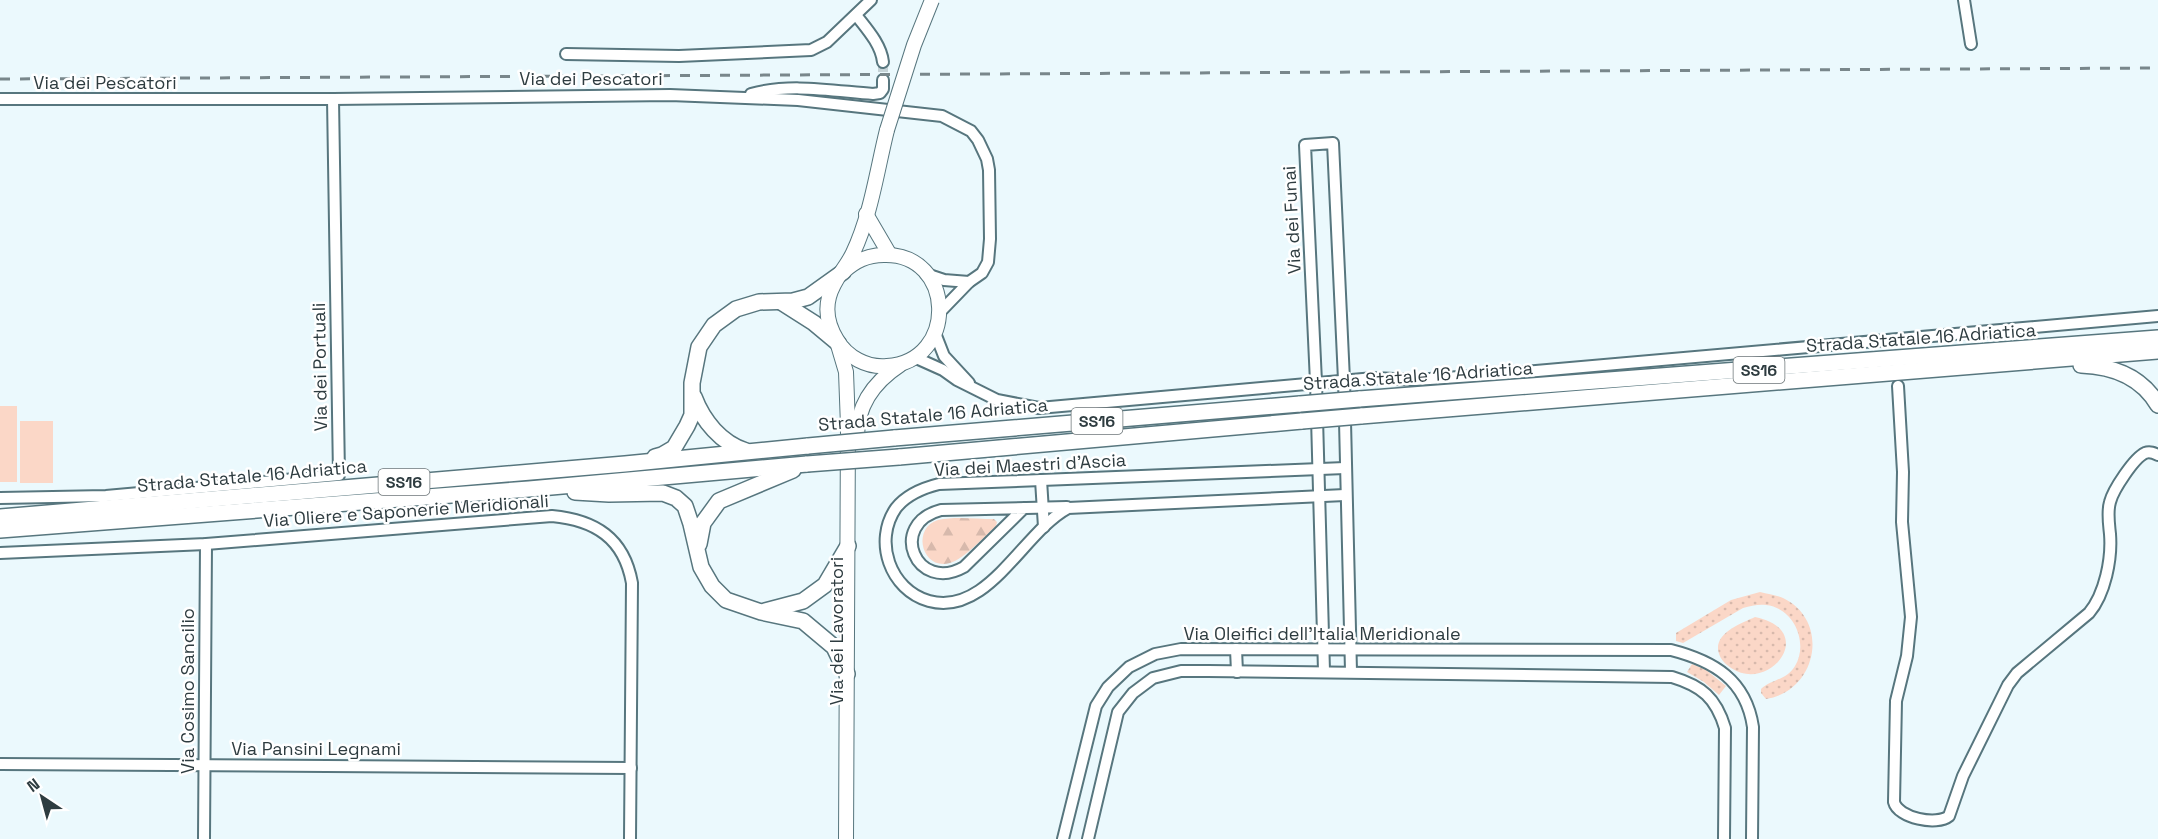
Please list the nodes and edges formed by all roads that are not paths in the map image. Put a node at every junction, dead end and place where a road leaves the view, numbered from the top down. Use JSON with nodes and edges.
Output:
{"nodes":[{"id":1,"x":871,"y":0,"type":"edge"},
{"id":2,"x":932,"y":0,"type":"edge"},
{"id":3,"x":1964,"y":0,"type":"edge"},
{"id":4,"x":856,"y":15,"type":"junction"},
{"id":5,"x":1971,"y":45,"type":"dead end"},
{"id":6,"x":566,"y":54,"type":"dead end"},
{"id":7,"x":883,"y":62,"type":"tunnel mouth"},
{"id":8,"x":883,"y":80,"type":"dead end"},
{"id":9,"x":739,"y":98,"type":"junction"},
{"id":10,"x":0,"y":99,"type":"edge"},
{"id":11,"x":333,"y":99,"type":"junction"},
{"id":12,"x":866,"y":214,"type":"junction"},
{"id":13,"x":890,"y":255,"type":"junction"},
{"id":14,"x":843,"y":272,"type":"junction"},
{"id":15,"x":926,"y":274,"type":"junction"},
{"id":16,"x":969,"y":282,"type":"junction"},
{"id":17,"x":781,"y":302,"type":"junction"},
{"id":18,"x":940,"y":312,"type":"junction"},
{"id":19,"x":2158,"y":316,"type":"edge"},
{"id":20,"x":2158,"y":331,"type":"edge"},
{"id":21,"x":935,"y":333,"type":"junction"},
{"id":22,"x":2158,"y":339,"type":"edge"},
{"id":23,"x":1893,"y":340,"type":"junction"},
{"id":24,"x":838,"y":343,"type":"junction"},
{"id":25,"x":2035,"y":349,"type":"junction"},
{"id":26,"x":2158,"y":351,"type":"edge"},
{"id":27,"x":1894,"y":352,"type":"dead end"},
{"id":28,"x":909,"y":360,"type":"junction"},
{"id":29,"x":1994,"y":365,"type":"junction"},
{"id":30,"x":1344,"y":380,"type":"junction"},
{"id":31,"x":1316,"y":382,"type":"junction"},
{"id":32,"x":692,"y":383,"type":"junction"},
{"id":33,"x":1898,"y":386,"type":"dead end"},
{"id":34,"x":973,"y":387,"type":"junction"},
{"id":35,"x":2158,"y":405,"type":"edge"},
{"id":36,"x":853,"y":424,"type":"junction"},
{"id":37,"x":748,"y":452,"type":"junction"},
{"id":38,"x":2158,"y":455,"type":"edge"},
{"id":39,"x":626,"y":464,"type":"junction"},
{"id":40,"x":807,"y":464,"type":"junction"},
{"id":41,"x":1345,"y":468,"type":"junction"},
{"id":42,"x":1318,"y":470,"type":"junction"},
{"id":43,"x":1041,"y":480,"type":"junction"},
{"id":44,"x":529,"y":489,"type":"junction"},
{"id":45,"x":1345,"y":495,"type":"junction"},
{"id":46,"x":1320,"y":497,"type":"junction"},
{"id":47,"x":0,"y":498,"type":"edge"},
{"id":48,"x":1077,"y":506,"type":"junction"},
{"id":49,"x":1023,"y":508,"type":"junction"},
{"id":50,"x":1043,"y":508,"type":"junction"},
{"id":51,"x":0,"y":517,"type":"edge"},
{"id":52,"x":1044,"y":527,"type":"junction"},
{"id":53,"x":0,"y":530,"type":"edge"},
{"id":54,"x":206,"y":544,"type":"junction"},
{"id":55,"x":848,"y":546,"type":"junction"},
{"id":56,"x":698,"y":550,"type":"junction"},
{"id":57,"x":0,"y":553,"type":"edge"},
{"id":58,"x":761,"y":612,"type":"junction"},
{"id":59,"x":1236,"y":649,"type":"junction"},
{"id":60,"x":1323,"y":649,"type":"junction"},
{"id":61,"x":1350,"y":650,"type":"junction"},
{"id":62,"x":1324,"y":671,"type":"junction"},
{"id":63,"x":1351,"y":671,"type":"junction"},
{"id":64,"x":1237,"y":672,"type":"junction"},
{"id":65,"x":847,"y":674,"type":"junction"},
{"id":66,"x":0,"y":764,"type":"edge"},
{"id":67,"x":204,"y":765,"type":"junction"},
{"id":68,"x":631,"y":768,"type":"junction"},
{"id":69,"x":204,"y":839,"type":"edge"},
{"id":70,"x":630,"y":839,"type":"edge"},
{"id":71,"x":846,"y":839,"type":"edge"},
{"id":72,"x":854,"y":839,"type":"edge"},
{"id":73,"x":1064,"y":839,"type":"edge"},
{"id":74,"x":1088,"y":839,"type":"edge"},
{"id":75,"x":1724,"y":839,"type":"edge"},
{"id":76,"x":1752,"y":839,"type":"edge"}],
"edges":[{"from":1,"to":4,"type":"street"},
{"from":2,"to":12,"type":"main road","bridge":true},
{"from":3,"to":5,"type":"street"},
{"from":4,"to":6,"type":"street"},
{"from":4,"to":7,"type":"street"},
{"from":8,"to":9,"type":"street"},
{"from":9,"to":11,"type":"street","name":"Via dei Pescatori"},
{"from":9,"to":16,"type":"street","name":"Via dei Pescatori"},
{"from":10,"to":11,"type":"street","name":"Via dei Pescatori"},
{"from":11,"to":47,"type":"street","name":"Via dei Portuali"},
{"from":12,"to":13,"type":"main road"},
{"from":12,"to":14,"type":"main road"},
{"from":13,"to":14,"type":"main road"},
{"from":13,"to":15,"type":"main road"},
{"from":14,"to":17,"type":"highway"},
{"from":14,"to":24,"type":"main road"},
{"from":15,"to":16,"type":"street"},
{"from":15,"to":18,"type":"main road"},
{"from":16,"to":18,"type":"street","name":"Via dei Pescatori"},
{"from":17,"to":24,"type":"highway"},
{"from":17,"to":32,"type":"highway"},
{"from":18,"to":21,"type":"main road"},
{"from":19,"to":23,"type":"street"},
{"from":20,"to":25,"type":"highway","number":"SS16"},
{"from":21,"to":28,"type":"main road"},
{"from":21,"to":34,"type":"street"},
{"from":22,"to":25,"type":"highway","name":"Strada Statale 16 Adriatica","number":"SS16"},
{"from":23,"to":27,"type":"street"},
{"from":23,"to":30,"type":"street"},
{"from":24,"to":28,"type":"main road"},
{"from":24,"to":36,"type":"main road"},
{"from":25,"to":37,"type":"highway","name":"Strada Statale 16 Adriatica","number":"SS16","bridge":true},
{"from":26,"to":29,"type":"highway","name":"Strada Statale 16 Adriatica","number":"SS16"},
{"from":28,"to":34,"type":"street"},
{"from":28,"to":36,"type":"main road"},
{"from":29,"to":35,"type":"highway","number":"SS16"},
{"from":29,"to":40,"type":"highway","name":"Strada Statale 16 Adriatica","number":"SS16","bridge":true},
{"from":30,"to":31,"type":"street"},
{"from":30,"to":31,"type":"street","name":"Via dei Funai"},
{"from":30,"to":41,"type":"street","name":"Via dei Funai"},
{"from":31,"to":34,"type":"street"},
{"from":31,"to":42,"type":"street","name":"Via dei Funai"},
{"from":32,"to":37,"type":"highway"},
{"from":32,"to":39,"type":"highway"},
{"from":33,"to":38,"type":"street"},
{"from":36,"to":55,"type":"main road","name":"Via dei Lavoratori"},
{"from":36,"to":72,"type":"main road","name":"Via dei Lavoratori"},
{"from":37,"to":39,"type":"highway","name":"Strada Statale 16 Adriatica","number":"SS16"},
{"from":39,"to":51,"type":"highway","name":"Strada Statale 16 Adriatica","number":"SS16"},
{"from":40,"to":44,"type":"highway","name":"Strada Statale 16 Adriatica","number":"SS16"},
{"from":40,"to":56,"type":"highway"},
{"from":41,"to":42,"type":"street","name":"Via dei Maestri d’Ascia"},
{"from":41,"to":45,"type":"street","name":"Via dei Funai"},
{"from":42,"to":43,"type":"street","name":"Via dei Maestri d’Ascia"},
{"from":42,"to":46,"type":"street","name":"Via dei Funai"},
{"from":43,"to":50,"type":"street"},
{"from":43,"to":52,"type":"street","name":"Via dei Maestri d’Ascia"},
{"from":44,"to":53,"type":"highway","name":"Strada Statale 16 Adriatica","number":"SS16"},
{"from":44,"to":56,"type":"highway"},
{"from":45,"to":46,"type":"street","name":"Via dei Maestri d’Ascia"},
{"from":45,"to":61,"type":"street","name":"Via dei Funai"},
{"from":46,"to":48,"type":"street","name":"Via dei Maestri d’Ascia"},
{"from":46,"to":60,"type":"street","name":"Via dei Funai"},
{"from":48,"to":50,"type":"street"},
{"from":48,"to":52,"type":"street","name":"Via dei Maestri d’Ascia"},
{"from":49,"to":49,"type":"street"},
{"from":49,"to":50,"type":"street"},
{"from":50,"to":52,"type":"street"},
{"from":54,"to":57,"type":"street","name":"Via Oliere e Saponerie Meridionali"},
{"from":54,"to":67,"type":"street","name":"Via Cosimo Sancilio"},
{"from":54,"to":68,"type":"street","name":"Via Oliere e Saponerie Meridionali"},
{"from":55,"to":58,"type":"highway"},
{"from":55,"to":65,"type":"main road","name":"Via dei Lavoratori"},
{"from":56,"to":58,"type":"highway"},
{"from":58,"to":65,"type":"highway"},
{"from":59,"to":60,"type":"street","name":"Via Oleifici dell'Italia Meridionale"},
{"from":59,"to":64,"type":"street"},
{"from":59,"to":73,"type":"street","name":"Via Oleifici dell'Italia Meridionale"},
{"from":60,"to":61,"type":"street","name":"Via Oleifici dell'Italia Meridionale"},
{"from":60,"to":62,"type":"street","name":"Via dei Funai"},
{"from":61,"to":63,"type":"street","name":"Via dei Funai"},
{"from":61,"to":76,"type":"street","name":"Via Oleifici dell'Italia Meridionale"},
{"from":62,"to":63,"type":"street","name":"Via Oleifici dell'Italia Meridionale"},
{"from":62,"to":64,"type":"street","name":"Via Oleifici dell'Italia Meridionale"},
{"from":63,"to":75,"type":"street","name":"Via Oleifici dell'Italia Meridionale"},
{"from":64,"to":74,"type":"street","name":"Via Oleifici dell'Italia Meridionale"},
{"from":65,"to":71,"type":"main road","name":"Via dei Lavoratori"},
{"from":66,"to":67,"type":"street","name":"Via Pansini Legnami"},
{"from":67,"to":68,"type":"street","name":"Via Pansini Legnami"},
{"from":67,"to":69,"type":"street","name":"Via Cosimo Sancilio"},
{"from":68,"to":70,"type":"street","name":"Via Oliere e Saponerie Meridionali"}]}
